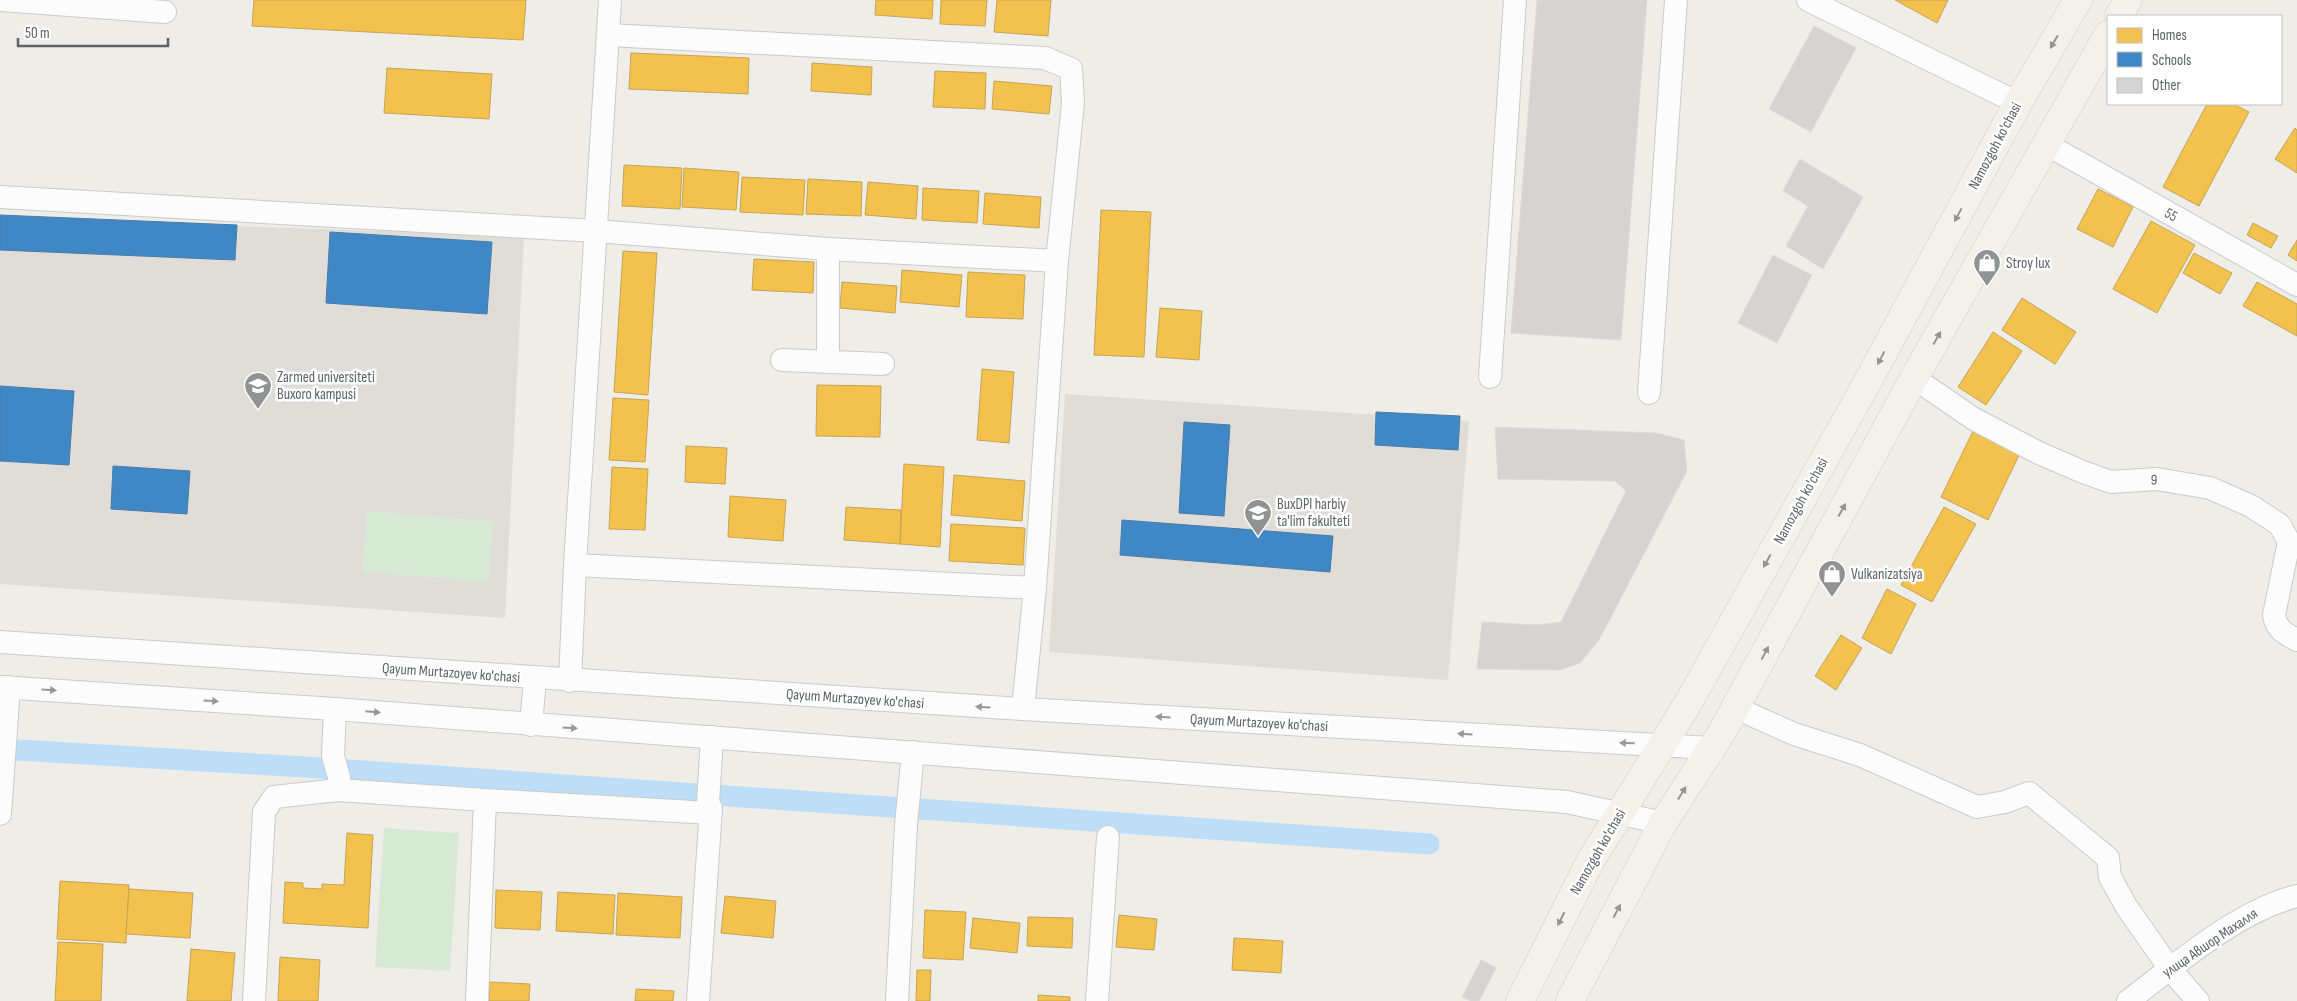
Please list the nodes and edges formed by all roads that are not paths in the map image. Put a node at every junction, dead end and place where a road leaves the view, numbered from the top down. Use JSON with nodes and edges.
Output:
{"nodes":[{"id":1,"x":0,"y":0,"type":"edge"},
{"id":2,"x":610,"y":0,"type":"edge"},
{"id":3,"x":1515,"y":0,"type":"edge"},
{"id":4,"x":1676,"y":0,"type":"edge"},
{"id":5,"x":1808,"y":0,"type":"edge"},
{"id":6,"x":2078,"y":0,"type":"edge"},
{"id":7,"x":2128,"y":0,"type":"edge"},
{"id":8,"x":165,"y":12,"type":"dead end"},
{"id":9,"x":2120,"y":15,"type":"edge"},
{"id":10,"x":609,"y":35,"type":"junction"},
{"id":11,"x":2107,"y":37,"type":"edge"},
{"id":12,"x":2018,"y":103,"type":"junction"},
{"id":13,"x":2046,"y":144,"type":"junction"},
{"id":14,"x":0,"y":197,"type":"edge"},
{"id":15,"x":596,"y":230,"type":"junction"},
{"id":16,"x":828,"y":249,"type":"junction"},
{"id":17,"x":1057,"y":261,"type":"junction"},
{"id":18,"x":2297,"y":285,"type":"edge"},
{"id":19,"x":782,"y":360,"type":"dead end"},
{"id":20,"x":828,"y":361,"type":"junction"},
{"id":21,"x":883,"y":364,"type":"dead end"},
{"id":22,"x":1490,"y":378,"type":"dead end"},
{"id":23,"x":1914,"y":378,"type":"junction"},
{"id":24,"x":1649,"y":393,"type":"dead end"},
{"id":25,"x":575,"y":565,"type":"junction"},
{"id":26,"x":1035,"y":588,"type":"junction"},
{"id":27,"x":2297,"y":640,"type":"edge"},
{"id":28,"x":0,"y":642,"type":"edge"},
{"id":29,"x":535,"y":679,"type":"junction"},
{"id":30,"x":570,"y":681,"type":"junction"},
{"id":31,"x":5,"y":693,"type":"edge"},
{"id":32,"x":1736,"y":708,"type":"junction"},
{"id":33,"x":335,"y":709,"type":"junction"},
{"id":34,"x":1023,"y":710,"type":"junction"},
{"id":35,"x":531,"y":725,"type":"junction"},
{"id":36,"x":712,"y":737,"type":"junction"},
{"id":37,"x":1663,"y":744,"type":"junction"},
{"id":38,"x":1711,"y":748,"type":"junction"},
{"id":39,"x":913,"y":752,"type":"junction"},
{"id":40,"x":337,"y":774,"type":"junction"},
{"id":41,"x":485,"y":800,"type":"junction"},
{"id":42,"x":709,"y":800,"type":"junction"},
{"id":43,"x":1,"y":804,"type":"edge"},
{"id":44,"x":1619,"y":815,"type":"junction"},
{"id":45,"x":1663,"y":824,"type":"junction"},
{"id":46,"x":1108,"y":837,"type":"dead end"},
{"id":47,"x":2297,"y":896,"type":"edge"},
{"id":48,"x":2170,"y":969,"type":"junction"},
{"id":49,"x":254,"y":1001,"type":"edge"},
{"id":50,"x":477,"y":1001,"type":"edge"},
{"id":51,"x":698,"y":1001,"type":"edge"},
{"id":52,"x":897,"y":1001,"type":"edge"},
{"id":53,"x":1097,"y":1001,"type":"edge"},
{"id":54,"x":1520,"y":1001,"type":"edge"},
{"id":55,"x":1570,"y":1001,"type":"edge"},
{"id":56,"x":2128,"y":1001,"type":"edge"},
{"id":57,"x":2198,"y":1001,"type":"edge"}],
"edges":[{"from":1,"to":8,"type":"street"},
{"from":2,"to":10,"type":"street"},
{"from":3,"to":22,"type":"street"},
{"from":4,"to":24,"type":"street"},
{"from":5,"to":12,"type":"street"},
{"from":6,"to":12,"type":"main road","name":"Namozgoh ko'chasi","one_way":true},
{"from":7,"to":9,"type":"main road"},
{"from":10,"to":15,"type":"street"},
{"from":10,"to":17,"type":"street"},
{"from":11,"to":13,"type":"main road"},
{"from":12,"to":37,"type":"main road","name":"Namozgoh ko'chasi","one_way":true},
{"from":13,"to":18,"type":"street","name":"55"},
{"from":23,"to":13,"type":"main road","one_way":true},
{"from":14,"to":15,"type":"street"},
{"from":15,"to":16,"type":"street"},
{"from":15,"to":25,"type":"street"},
{"from":16,"to":17,"type":"street"},
{"from":16,"to":20,"type":"street"},
{"from":17,"to":26,"type":"street"},
{"from":19,"to":20,"type":"street"},
{"from":20,"to":21,"type":"street"},
{"from":23,"to":27,"type":"street","name":"9"},
{"from":32,"to":23,"type":"main road","one_way":true},
{"from":25,"to":26,"type":"street"},
{"from":25,"to":30,"type":"street"},
{"from":26,"to":34,"type":"street"},
{"from":28,"to":29,"type":"street","name":"Qayum Murtazoyev ko'chasi"},
{"from":29,"to":30,"type":"street","name":"Qayum Murtazoyev ko'chasi"},
{"from":29,"to":35,"type":"street"},
{"from":34,"to":30,"type":"street","name":"Qayum Murtazoyev ko'chasi","one_way":true},
{"from":31,"to":33,"type":"street","one_way":true},
{"from":31,"to":43,"type":"street"},
{"from":32,"to":38,"type":"main road"},
{"from":32,"to":48,"type":"street"},
{"from":33,"to":35,"type":"street","one_way":true},
{"from":33,"to":40,"type":"street"},
{"from":37,"to":34,"type":"street","name":"Qayum Murtazoyev ko'chasi","one_way":true},
{"from":35,"to":36,"type":"street","one_way":true},
{"from":36,"to":39,"type":"street"},
{"from":36,"to":42,"type":"street"},
{"from":37,"to":38,"type":"street","name":"Qayum Murtazoyev ko'chasi"},
{"from":37,"to":44,"type":"main road","name":"Namozgoh ko'chasi"},
{"from":45,"to":38,"type":"main road","one_way":true},
{"from":39,"to":44,"type":"street"},
{"from":39,"to":52,"type":"street"},
{"from":40,"to":41,"type":"street"},
{"from":40,"to":49,"type":"street"},
{"from":41,"to":42,"type":"street"},
{"from":41,"to":50,"type":"street"},
{"from":42,"to":51,"type":"street"},
{"from":44,"to":45,"type":"street"},
{"from":44,"to":54,"type":"main road","name":"Namozgoh ko'chasi","one_way":true},
{"from":55,"to":45,"type":"main road","one_way":true},
{"from":46,"to":53,"type":"street"},
{"from":47,"to":48,"type":"street","name":"улица Авшор Махалля"},
{"from":48,"to":56,"type":"street","name":"улица Авшор Махалля"},
{"from":48,"to":57,"type":"street"}]}
